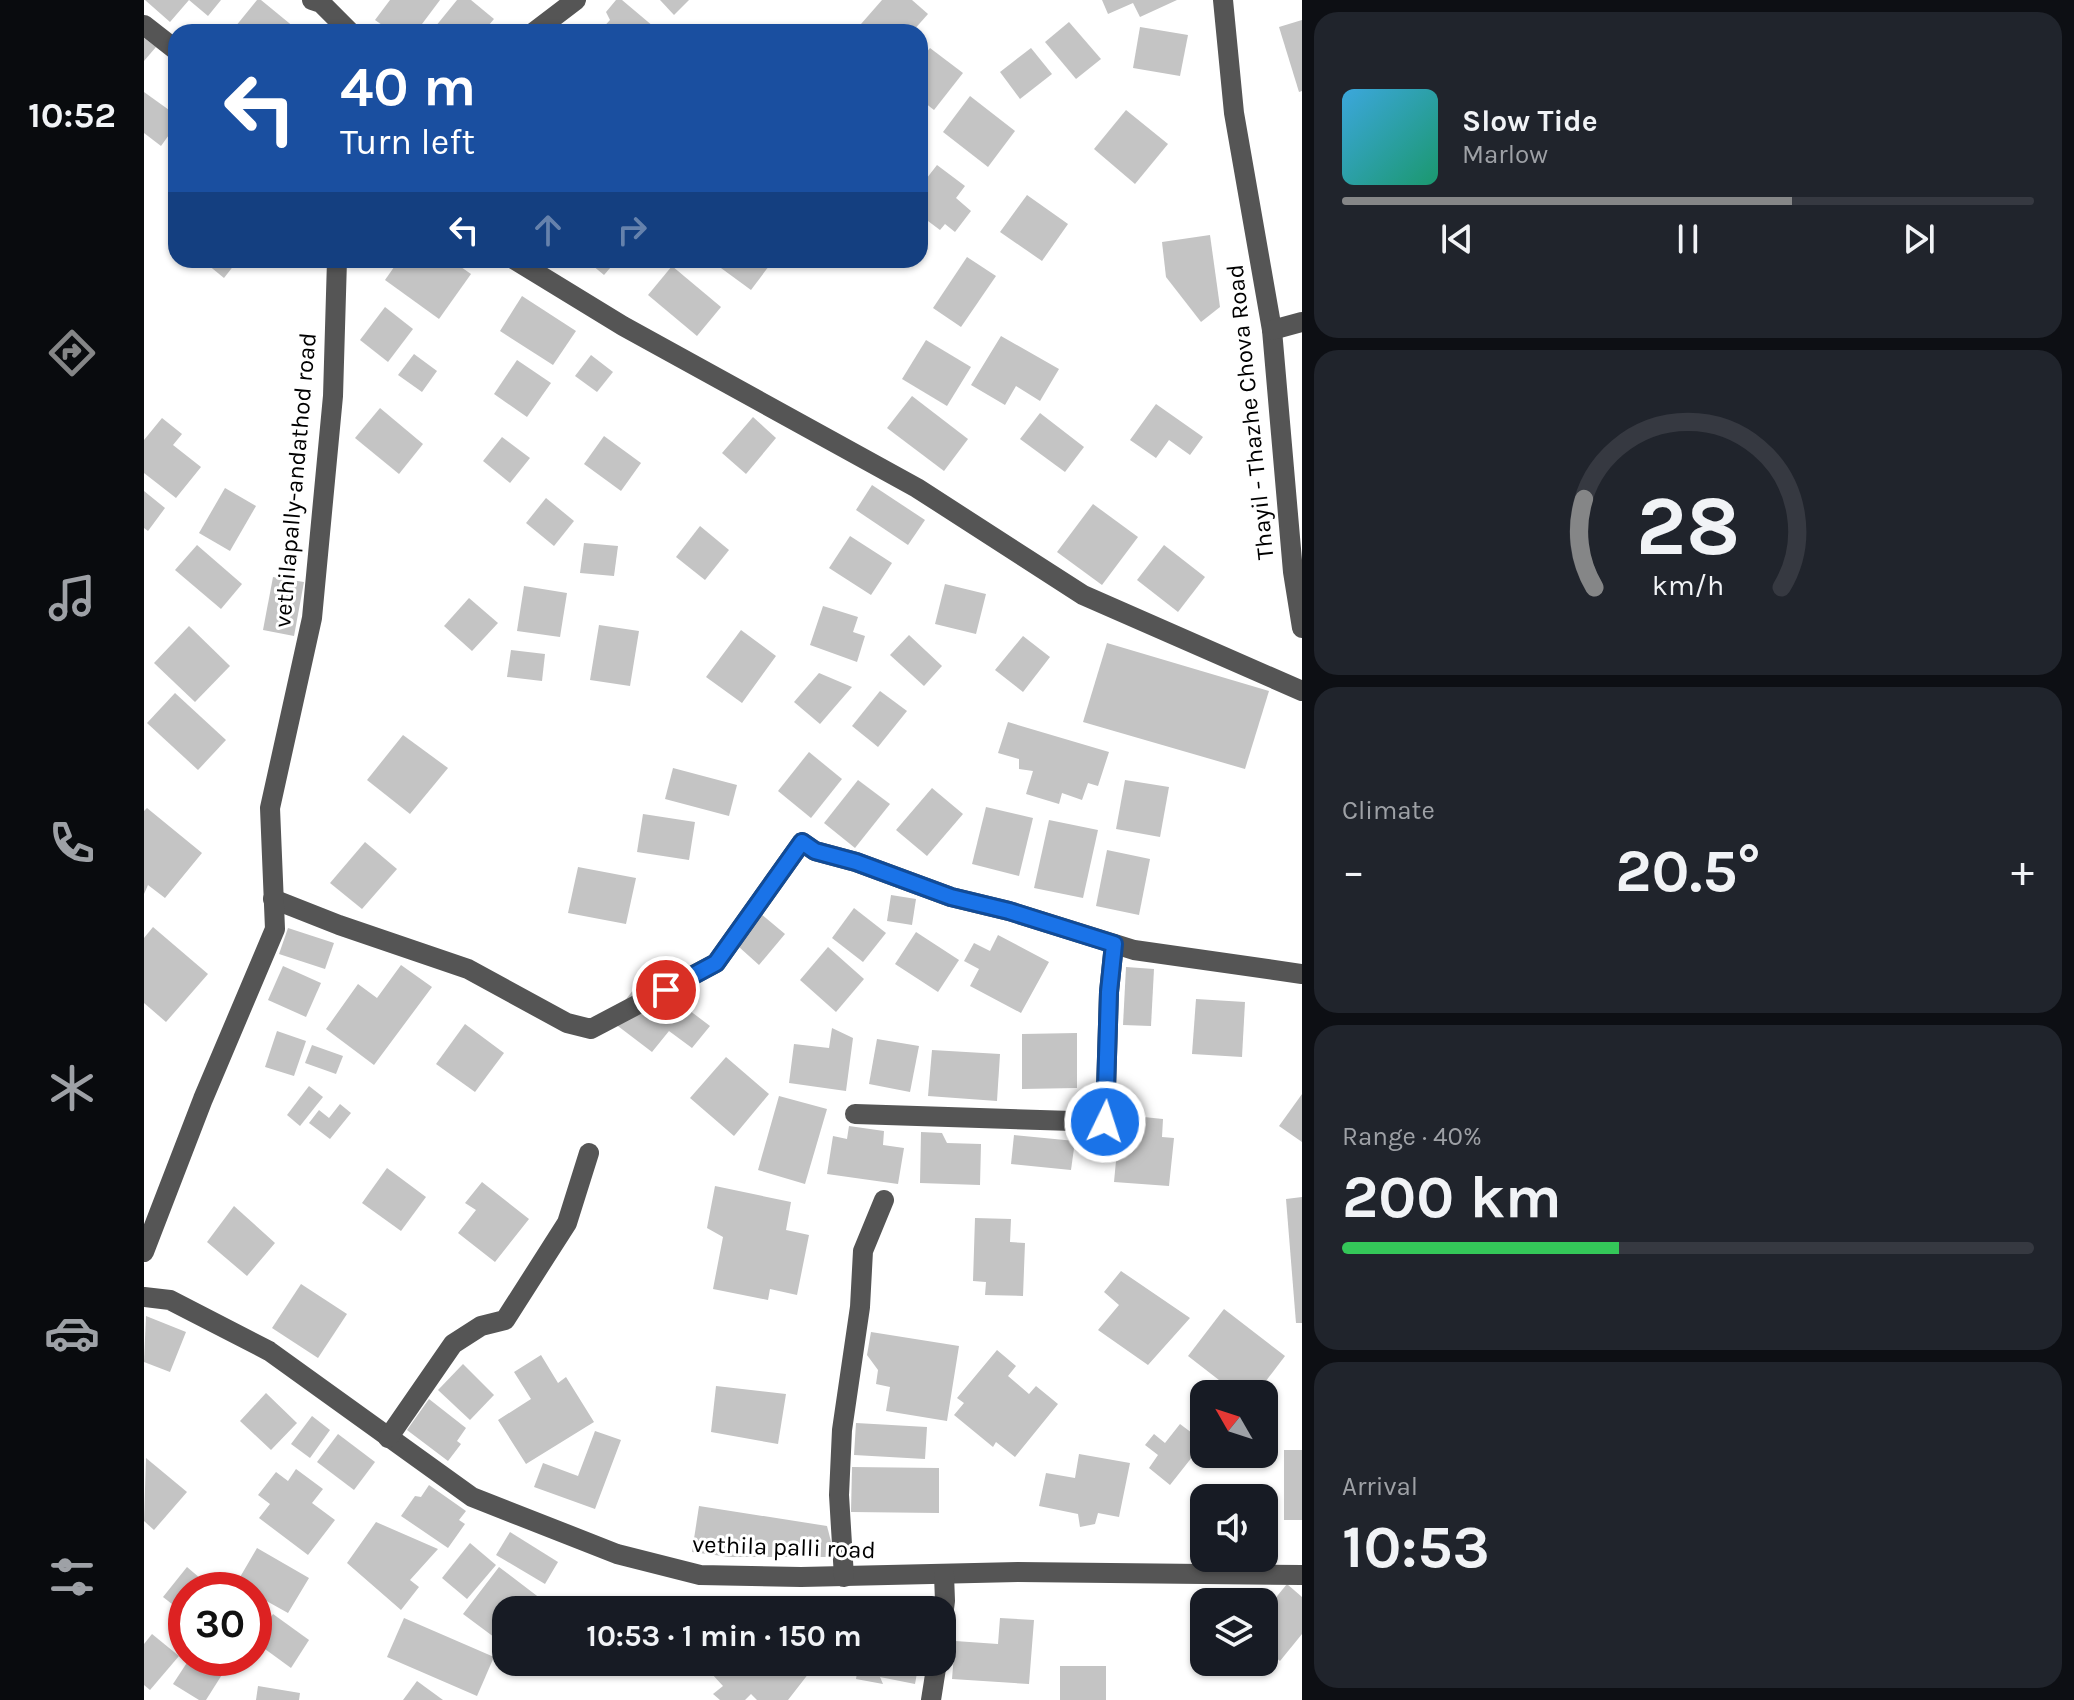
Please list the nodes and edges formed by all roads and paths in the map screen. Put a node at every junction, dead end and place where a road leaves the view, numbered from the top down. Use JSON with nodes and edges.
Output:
{"nodes":[{"id":1,"x":312,"y":0,"type":"edge"},
{"id":2,"x":576,"y":0,"type":"edge"},
{"id":3,"x":1223,"y":0,"type":"edge"},
{"id":4,"x":342,"y":24,"type":"edge"},
{"id":5,"x":544,"y":24,"type":"edge"},
{"id":6,"x":144,"y":25,"type":"edge"},
{"id":7,"x":168,"y":44,"type":"edge"},
{"id":8,"x":337,"y":268,"type":"edge"},
{"id":9,"x":528,"y":268,"type":"edge"},
{"id":10,"x":1302,"y":322,"type":"edge"},
{"id":11,"x":1272,"y":330,"type":"junction"},
{"id":12,"x":1302,"y":628,"type":"edge"},
{"id":13,"x":1302,"y":691,"type":"edge"},
{"id":14,"x":273,"y":899,"type":"junction"},
{"id":15,"x":1114,"y":944,"type":"junction"},
{"id":16,"x":1302,"y":974,"type":"edge"},
{"id":17,"x":855,"y":1114,"type":"dead end"},
{"id":18,"x":589,"y":1153,"type":"dead end"},
{"id":19,"x":884,"y":1200,"type":"dead end"},
{"id":20,"x":144,"y":1252,"type":"edge"},
{"id":21,"x":144,"y":1297,"type":"edge"},
{"id":22,"x":388,"y":1438,"type":"junction"},
{"id":23,"x":944,"y":1575,"type":"junction"},
{"id":24,"x":1302,"y":1575,"type":"edge"},
{"id":25,"x":844,"y":1577,"type":"junction"},
{"id":26,"x":945,"y":1596,"type":"edge"},
{"id":27,"x":935,"y":1676,"type":"edge"},
{"id":28,"x":931,"y":1700,"type":"edge"}],
"edges":[{"from":1,"to":4,"type":"street"},
{"from":2,"to":5,"type":"street"},
{"from":3,"to":11,"type":"street","name":"Thayil - Thazhe Chova Road"},
{"from":6,"to":7,"type":"street"},
{"from":8,"to":14,"type":"street","name":"vethilapally-andathod road"},
{"from":9,"to":13,"type":"street"},
{"from":10,"to":11,"type":"street"},
{"from":11,"to":12,"type":"street","name":"Thayil - Thazhe Chova Road"},
{"from":14,"to":15,"type":"street"},
{"from":14,"to":20,"type":"street","name":"vethilapally-andathod road"},
{"from":15,"to":16,"type":"street"},
{"from":15,"to":17,"type":"street"},
{"from":18,"to":22,"type":"street"},
{"from":19,"to":25,"type":"street"},
{"from":21,"to":22,"type":"street","name":"vethila palli road"},
{"from":22,"to":25,"type":"street","name":"vethila palli road"},
{"from":23,"to":24,"type":"street","name":"vethila palli road"},
{"from":23,"to":25,"type":"street","name":"vethila palli road"},
{"from":23,"to":26,"type":"street"},
{"from":27,"to":28,"type":"street"}]}
